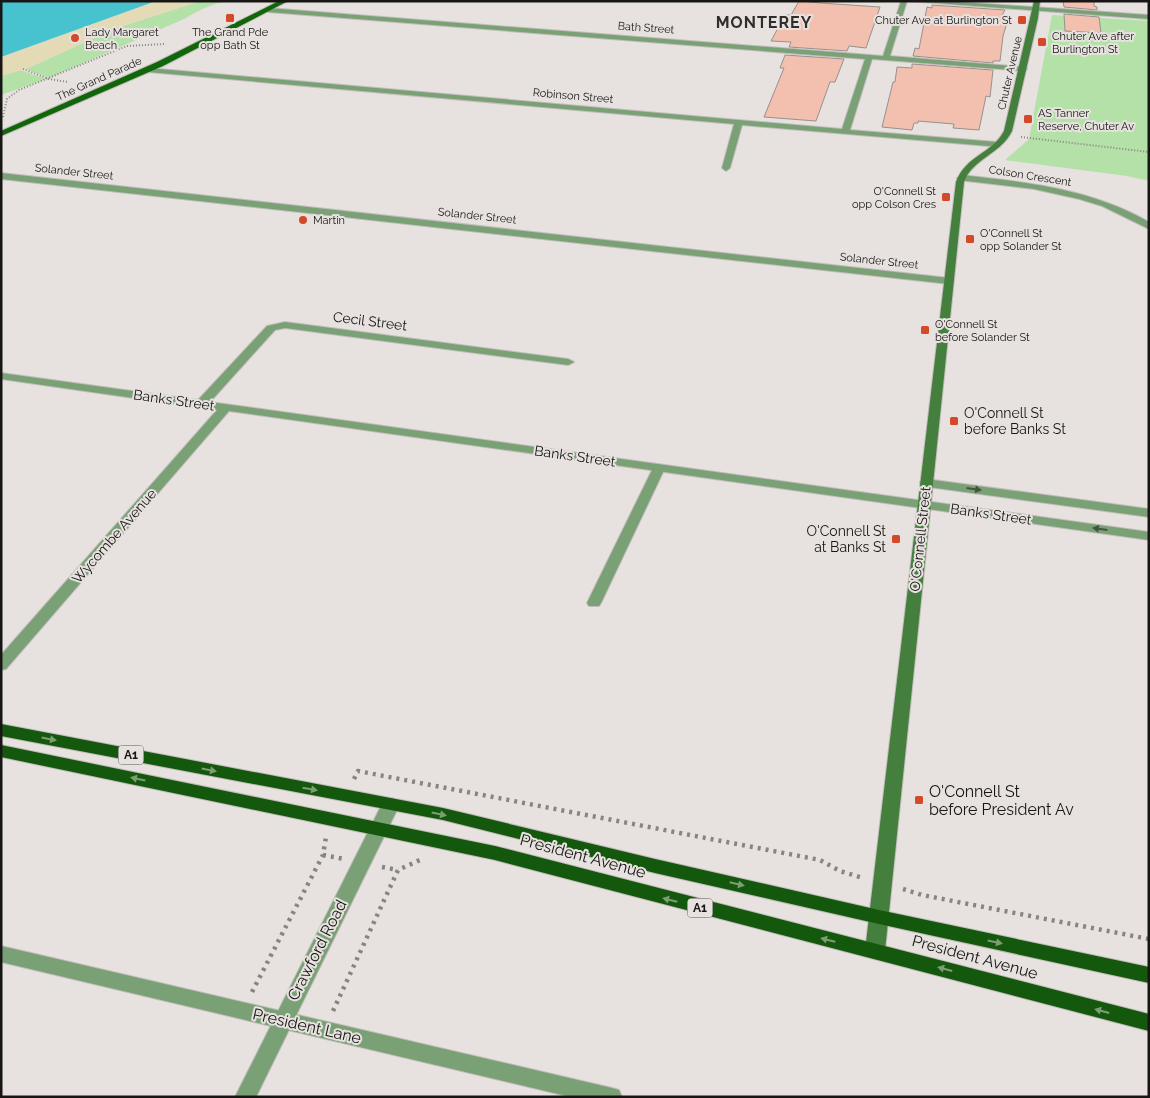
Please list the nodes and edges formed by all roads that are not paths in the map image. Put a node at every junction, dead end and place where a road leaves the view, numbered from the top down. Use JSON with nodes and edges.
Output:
{"nodes":[{"id":1,"x":273,"y":1,"type":"edge"},
{"id":2,"x":285,"y":1,"type":"edge"},
{"id":3,"x":904,"y":1,"type":"edge"},
{"id":4,"x":912,"y":1,"type":"edge"},
{"id":5,"x":1036,"y":6,"type":"edge"},
{"id":6,"x":268,"y":10,"type":"junction"},
{"id":7,"x":1149,"y":17,"type":"edge"},
{"id":8,"x":870,"y":57,"type":"junction"},
{"id":9,"x":886,"y":58,"type":"junction"},
{"id":10,"x":1022,"y":69,"type":"junction"},
{"id":11,"x":148,"y":70,"type":"junction"},
{"id":12,"x":739,"y":122,"type":"junction"},
{"id":13,"x":1,"y":127,"type":"edge"},
{"id":14,"x":845,"y":132,"type":"junction"},
{"id":15,"x":1,"y":134,"type":"edge"},
{"id":16,"x":997,"y":145,"type":"junction"},
{"id":17,"x":726,"y":168,"type":"dead end"},
{"id":18,"x":1,"y":176,"type":"edge"},
{"id":19,"x":961,"y":178,"type":"junction"},
{"id":20,"x":1149,"y":226,"type":"edge"},
{"id":21,"x":949,"y":281,"type":"junction"},
{"id":22,"x":568,"y":362,"type":"dead end"},
{"id":23,"x":1,"y":376,"type":"edge"},
{"id":24,"x":201,"y":404,"type":"junction"},
{"id":25,"x":226,"y":407,"type":"junction"},
{"id":26,"x":659,"y":468,"type":"junction"},
{"id":27,"x":926,"y":483,"type":"junction"},
{"id":28,"x":923,"y":504,"type":"junction"},
{"id":29,"x":1149,"y":513,"type":"edge"},
{"id":30,"x":1149,"y":536,"type":"edge"},
{"id":31,"x":594,"y":603,"type":"dead end"},
{"id":32,"x":1,"y":665,"type":"edge"},
{"id":33,"x":1,"y":730,"type":"edge"},
{"id":34,"x":1,"y":751,"type":"edge"},
{"id":35,"x":391,"y":804,"type":"junction"},
{"id":36,"x":378,"y":828,"type":"junction"},
{"id":37,"x":879,"y":917,"type":"junction"},
{"id":38,"x":875,"y":951,"type":"junction"},
{"id":39,"x":1,"y":954,"type":"edge"},
{"id":40,"x":1149,"y":975,"type":"edge"},
{"id":41,"x":282,"y":1020,"type":"junction"},
{"id":42,"x":1149,"y":1023,"type":"edge"},
{"id":43,"x":245,"y":1097,"type":"edge"},
{"id":44,"x":612,"y":1097,"type":"edge"}],
"edges":[{"from":1,"to":13,"type":"main road","name":"The Grand Parade"},
{"from":2,"to":6,"type":"main road","name":"The Grand Parade"},
{"from":3,"to":9,"type":"street"},
{"from":4,"to":5,"type":"street"},
{"from":5,"to":7,"type":"street"},
{"from":5,"to":10,"type":"main road","name":"Chuter Avenue"},
{"from":6,"to":8,"type":"street","name":"Bath Street"},
{"from":6,"to":11,"type":"main road","name":"The Grand Parade"},
{"from":8,"to":9,"type":"street","name":"Bath Street"},
{"from":8,"to":14,"type":"street"},
{"from":9,"to":10,"type":"street","name":"Bath Street"},
{"from":10,"to":16,"type":"main road","name":"Chuter Avenue"},
{"from":11,"to":12,"type":"street","name":"Robinson Street"},
{"from":11,"to":15,"type":"main road","name":"The Grand Parade"},
{"from":12,"to":14,"type":"street","name":"Robinson Street"},
{"from":12,"to":17,"type":"street"},
{"from":14,"to":16,"type":"street","name":"Robinson Street"},
{"from":16,"to":19,"type":"main road"},
{"from":18,"to":21,"type":"street","name":"Solander Street"},
{"from":19,"to":20,"type":"street","name":"Colson Crescent"},
{"from":19,"to":21,"type":"main road","name":"O'Connell Street"},
{"from":21,"to":27,"type":"main road","name":"O'Connell Street"},
{"from":22,"to":24,"type":"street","name":"Cecil Street"},
{"from":23,"to":24,"type":"street","name":"Banks Street"},
{"from":24,"to":25,"type":"street","name":"Banks Street"},
{"from":25,"to":26,"type":"street","name":"Banks Street"},
{"from":25,"to":32,"type":"street","name":"Wycombe Avenue"},
{"from":26,"to":28,"type":"street","name":"Banks Street"},
{"from":26,"to":31,"type":"street"},
{"from":27,"to":28,"type":"main road","name":"O'Connell Street"},
{"from":27,"to":29,"type":"street","name":"Banks Street","one_way":true},
{"from":30,"to":28,"type":"street","name":"Banks Street","one_way":true},
{"from":28,"to":37,"type":"main road","name":"O'Connell Street"},
{"from":33,"to":35,"type":"highway","name":"President Avenue","number":"A1","one_way":true},
{"from":36,"to":34,"type":"highway","name":"President Avenue","number":"A1","one_way":true},
{"from":35,"to":36,"type":"street","name":"Crawford Road"},
{"from":35,"to":37,"type":"highway","name":"President Avenue","number":"A1","one_way":true},
{"from":38,"to":36,"type":"highway","name":"President Avenue","number":"A1","one_way":true},
{"from":36,"to":41,"type":"street","name":"Crawford Road"},
{"from":37,"to":38,"type":"main road","name":"O'Connell Street"},
{"from":37,"to":40,"type":"highway","name":"President Avenue","number":"A1","one_way":true},
{"from":42,"to":38,"type":"highway","name":"President Avenue","number":"A1","one_way":true},
{"from":39,"to":41,"type":"street","name":"President Lane"},
{"from":41,"to":43,"type":"street","name":"Crawford Road"},
{"from":41,"to":44,"type":"street","name":"President Lane"}]}
